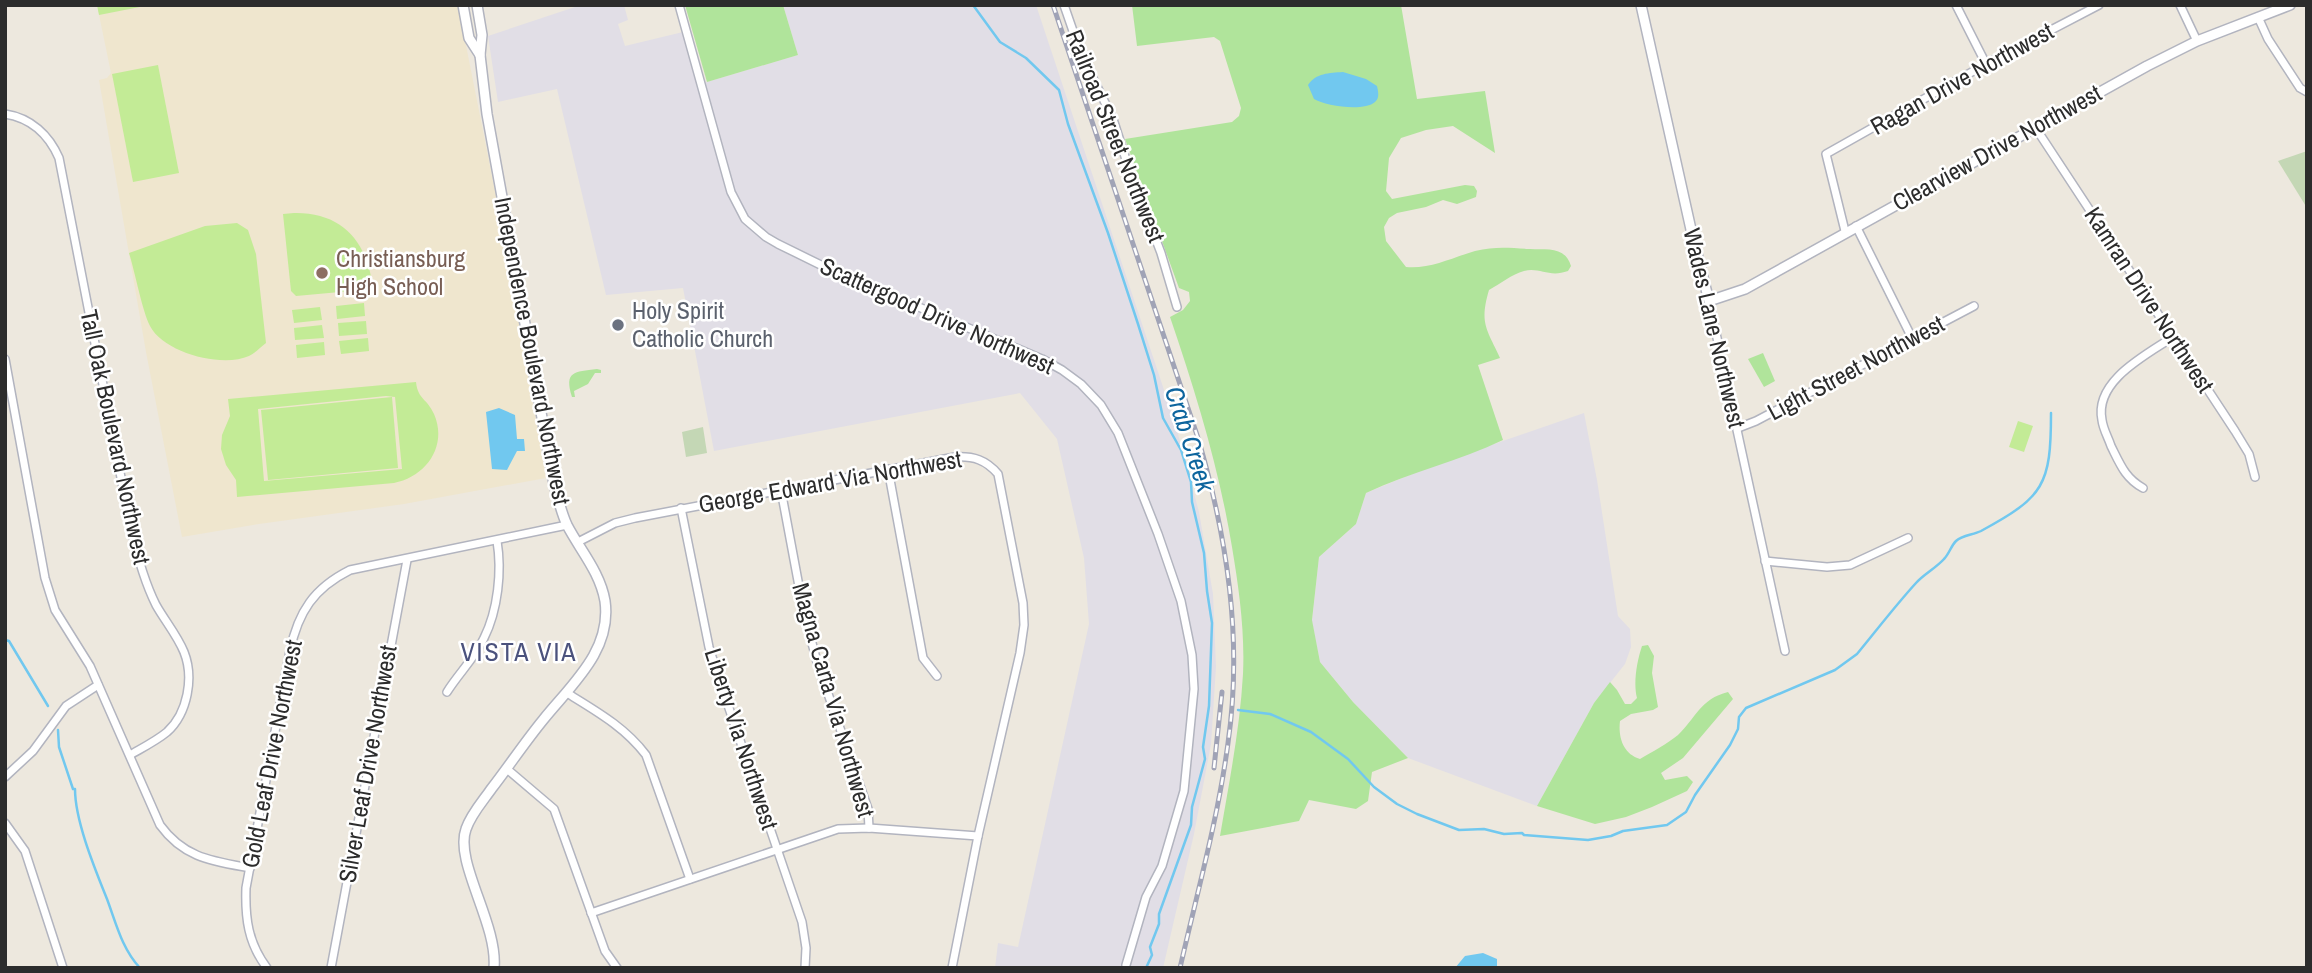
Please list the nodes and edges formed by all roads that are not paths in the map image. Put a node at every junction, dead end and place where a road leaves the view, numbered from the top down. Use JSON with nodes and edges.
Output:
{"nodes":[{"id":1,"x":463,"y":5,"type":"edge"},
{"id":2,"x":477,"y":5,"type":"edge"},
{"id":3,"x":679,"y":5,"type":"edge"},
{"id":4,"x":1064,"y":5,"type":"edge"},
{"id":5,"x":1641,"y":5,"type":"edge"},
{"id":6,"x":1956,"y":5,"type":"edge"},
{"id":7,"x":2098,"y":5,"type":"edge"},
{"id":8,"x":2180,"y":5,"type":"edge"},
{"id":9,"x":2290,"y":5,"type":"edge"},
{"id":10,"x":2258,"y":17,"type":"junction"},
{"id":11,"x":2197,"y":40,"type":"junction"},
{"id":12,"x":480,"y":55,"type":"junction"},
{"id":13,"x":1986,"y":64,"type":"junction"},
{"id":14,"x":2307,"y":92,"type":"edge"},
{"id":15,"x":5,"y":114,"type":"edge"},
{"id":16,"x":2035,"y":127,"type":"junction"},
{"id":17,"x":1856,"y":226,"type":"junction"},
{"id":18,"x":1845,"y":231,"type":"junction"},
{"id":19,"x":1709,"y":302,"type":"junction"},
{"id":20,"x":1974,"y":306,"type":"dead end"},
{"id":21,"x":1177,"y":307,"type":"dead end"},
{"id":22,"x":2173,"y":337,"type":"junction"},
{"id":23,"x":1912,"y":338,"type":"junction"},
{"id":24,"x":5,"y":359,"type":"edge"},
{"id":25,"x":1738,"y":428,"type":"junction"},
{"id":26,"x":888,"y":469,"type":"junction"},
{"id":27,"x":2255,"y":477,"type":"dead end"},
{"id":28,"x":2143,"y":488,"type":"dead end"},
{"id":29,"x":781,"y":490,"type":"junction"},
{"id":30,"x":681,"y":508,"type":"junction"},
{"id":31,"x":567,"y":525,"type":"junction"},
{"id":32,"x":1908,"y":538,"type":"dead end"},
{"id":33,"x":497,"y":541,"type":"junction"},
{"id":34,"x":578,"y":542,"type":"junction"},
{"id":35,"x":407,"y":559,"type":"junction"},
{"id":36,"x":1765,"y":561,"type":"junction"},
{"id":37,"x":1785,"y":651,"type":"dead end"},
{"id":38,"x":937,"y":676,"type":"dead end"},
{"id":39,"x":98,"y":685,"type":"junction"},
{"id":40,"x":447,"y":692,"type":"dead end"},
{"id":41,"x":567,"y":693,"type":"junction"},
{"id":42,"x":130,"y":755,"type":"junction"},
{"id":43,"x":506,"y":769,"type":"junction"},
{"id":44,"x":5,"y":777,"type":"edge"},
{"id":45,"x":5,"y":823,"type":"edge"},
{"id":46,"x":869,"y":828,"type":"junction"},
{"id":47,"x":978,"y":836,"type":"junction"},
{"id":48,"x":777,"y":849,"type":"junction"},
{"id":49,"x":250,"y":868,"type":"junction"},
{"id":50,"x":690,"y":879,"type":"junction"},
{"id":51,"x":591,"y":913,"type":"junction"},
{"id":52,"x":1126,"y":965,"type":"dead end"},
{"id":53,"x":63,"y":968,"type":"edge"},
{"id":54,"x":267,"y":968,"type":"edge"},
{"id":55,"x":331,"y":968,"type":"edge"},
{"id":56,"x":494,"y":968,"type":"edge"},
{"id":57,"x":617,"y":968,"type":"edge"},
{"id":58,"x":805,"y":968,"type":"edge"},
{"id":59,"x":952,"y":968,"type":"edge"}],
"edges":[{"from":1,"to":12,"type":"street","name":"Independence Boulevard Northwest"},
{"from":2,"to":12,"type":"street","name":"Independence Boulevard Northwest"},
{"from":3,"to":52,"type":"street","name":"Scattergood Drive Northwest"},
{"from":4,"to":21,"type":"street","name":"Railroad Street Northwest"},
{"from":5,"to":19,"type":"street","name":"Wades Lane Northwest"},
{"from":6,"to":13,"type":"street"},
{"from":7,"to":13,"type":"street","name":"Ragan Drive Northwest"},
{"from":8,"to":11,"type":"street"},
{"from":9,"to":10,"type":"street","name":"Clearview Drive Northwest"},
{"from":10,"to":11,"type":"street","name":"Clearview Drive Northwest"},
{"from":10,"to":14,"type":"street"},
{"from":11,"to":16,"type":"street","name":"Clearview Drive Northwest"},
{"from":12,"to":31,"type":"street","name":"Independence Boulevard Northwest"},
{"from":13,"to":18,"type":"street","name":"Ragan Drive Northwest"},
{"from":15,"to":42,"type":"street","name":"Tall Oak Boulevard Northwest"},
{"from":16,"to":17,"type":"street","name":"Clearview Drive Northwest"},
{"from":16,"to":22,"type":"street","name":"Kamran Drive Northwest"},
{"from":17,"to":18,"type":"street","name":"Clearview Drive Northwest"},
{"from":17,"to":23,"type":"street"},
{"from":18,"to":19,"type":"street","name":"Clearview Drive Northwest"},
{"from":19,"to":25,"type":"street","name":"Wades Lane Northwest"},
{"from":20,"to":23,"type":"street","name":"Light Street Northwest"},
{"from":22,"to":27,"type":"street","name":"Kamran Drive Northwest"},
{"from":22,"to":28,"type":"street"},
{"from":23,"to":25,"type":"street","name":"Light Street Northwest"},
{"from":24,"to":39,"type":"street"},
{"from":25,"to":36,"type":"street","name":"Wades Lane Northwest"},
{"from":26,"to":29,"type":"street","name":"George Edward Via Northwest"},
{"from":26,"to":38,"type":"street"},
{"from":26,"to":47,"type":"street","name":"George Edward Via Northwest"},
{"from":29,"to":30,"type":"street","name":"George Edward Via Northwest"},
{"from":29,"to":46,"type":"street","name":"Magna Carta Via Northwest"},
{"from":30,"to":34,"type":"street","name":"George Edward Via Northwest"},
{"from":30,"to":48,"type":"street","name":"Liberty Via Northwest"},
{"from":31,"to":33,"type":"street","name":"Gold Leaf Drive Northwest"},
{"from":31,"to":34,"type":"street","name":"Independence Boulevard Northwest"},
{"from":32,"to":36,"type":"street"},
{"from":33,"to":35,"type":"street","name":"Gold Leaf Drive Northwest"},
{"from":33,"to":40,"type":"street"},
{"from":34,"to":41,"type":"street","name":"Independence Boulevard Northwest"},
{"from":35,"to":49,"type":"street","name":"Gold Leaf Drive Northwest"},
{"from":35,"to":55,"type":"street","name":"Silver Leaf Drive Northwest"},
{"from":36,"to":37,"type":"street","name":"Wades Lane Northwest"},
{"from":39,"to":42,"type":"street"},
{"from":39,"to":44,"type":"street"},
{"from":41,"to":43,"type":"street","name":"Independence Boulevard Northwest"},
{"from":41,"to":50,"type":"street"},
{"from":42,"to":49,"type":"street"},
{"from":43,"to":51,"type":"street"},
{"from":43,"to":56,"type":"street","name":"Independence Boulevard Northwest"},
{"from":45,"to":53,"type":"street"},
{"from":46,"to":47,"type":"street"},
{"from":46,"to":48,"type":"street"},
{"from":47,"to":59,"type":"street","name":"George Edward Via Northwest"},
{"from":48,"to":50,"type":"street"},
{"from":48,"to":58,"type":"street","name":"Liberty Via Northwest"},
{"from":49,"to":54,"type":"street","name":"Gold Leaf Drive Northwest"},
{"from":50,"to":51,"type":"street"},
{"from":51,"to":57,"type":"street"}]}
